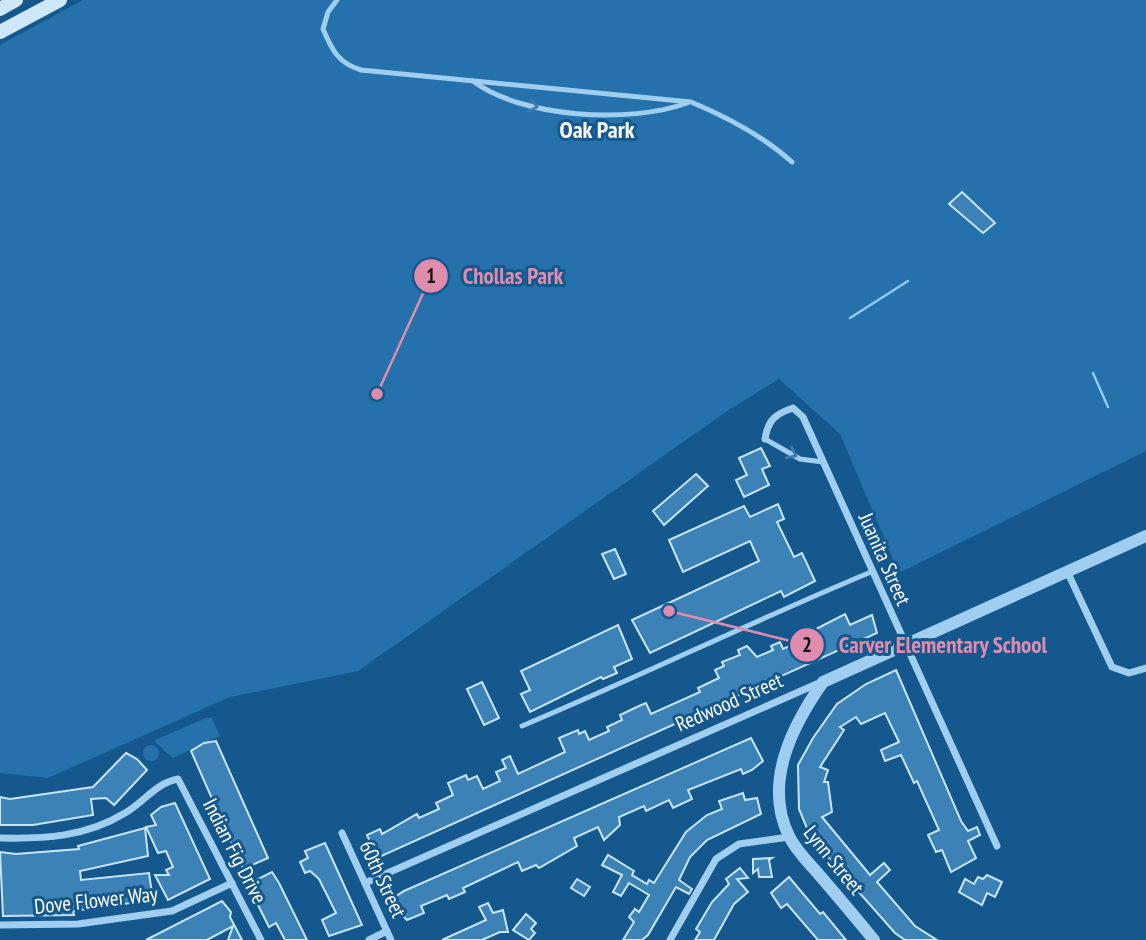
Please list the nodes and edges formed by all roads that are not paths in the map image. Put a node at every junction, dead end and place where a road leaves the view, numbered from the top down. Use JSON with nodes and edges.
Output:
{"nodes":[{"id":1,"x":60,"y":0,"type":"edge"},
{"id":2,"x":337,"y":0,"type":"edge"},
{"id":3,"x":0,"y":32,"type":"edge"},
{"id":4,"x":471,"y":79,"type":"junction"},
{"id":5,"x":691,"y":102,"type":"junction"},
{"id":6,"x":792,"y":162,"type":"dead end"},
{"id":7,"x":765,"y":439,"type":"joint"},
{"id":8,"x":823,"y":462,"type":"junction"},
{"id":9,"x":1146,"y":536,"type":"edge"},
{"id":10,"x":1067,"y":571,"type":"junction"},
{"id":11,"x":871,"y":572,"type":"junction"},
{"id":12,"x":905,"y":645,"type":"junction"},
{"id":13,"x":1146,"y":668,"type":"edge"},
{"id":14,"x":823,"y":682,"type":"junction"},
{"id":15,"x":522,"y":726,"type":"dead end"},
{"id":16,"x":342,"y":833,"type":"dead end"},
{"id":17,"x":789,"y":837,"type":"junction"},
{"id":18,"x":0,"y":838,"type":"edge"},
{"id":19,"x":997,"y":846,"type":"dead end"},
{"id":20,"x":232,"y":883,"type":"junction"},
{"id":21,"x":365,"y":883,"type":"junction"},
{"id":22,"x":0,"y":925,"type":"edge"},
{"id":23,"x":387,"y":931,"type":"junction"},
{"id":24,"x":261,"y":940,"type":"edge"},
{"id":25,"x":369,"y":940,"type":"edge"},
{"id":26,"x":391,"y":940,"type":"edge"},
{"id":27,"x":670,"y":940,"type":"edge"},
{"id":28,"x":874,"y":940,"type":"edge"}],
"edges":[{"from":1,"to":3,"type":"main road"},
{"from":2,"to":4,"type":"lane"},
{"from":4,"to":5,"type":"lane"},
{"from":4,"to":5,"type":"lane","one_way":true},
{"from":5,"to":6,"type":"lane"},
{"from":7,"to":8,"type":"lane","one_way":true},
{"from":7,"to":8,"type":"street","name":"Juanita Street"},
{"from":8,"to":11,"type":"street","name":"Juanita Street"},
{"from":9,"to":10,"type":"street","name":"Redwood Street"},
{"from":10,"to":12,"type":"street","name":"Redwood Street"},
{"from":10,"to":13,"type":"street"},
{"from":11,"to":12,"type":"street","name":"Juanita Street"},
{"from":11,"to":15,"type":"lane"},
{"from":12,"to":14,"type":"street","name":"Redwood Street"},
{"from":12,"to":19,"type":"street","name":"Juanita Street"},
{"from":14,"to":17,"type":"street","name":"Lynn Street"},
{"from":14,"to":21,"type":"street","name":"Redwood Street"},
{"from":16,"to":21,"type":"street","name":"60th Street"},
{"from":17,"to":27,"type":"street"},
{"from":17,"to":28,"type":"street","name":"Lynn Street"},
{"from":18,"to":20,"type":"street","name":"Indian Fig Drive"},
{"from":20,"to":22,"type":"street","name":"Dove Flower Way"},
{"from":20,"to":24,"type":"street","name":"Indian Fig Drive"},
{"from":21,"to":23,"type":"street","name":"60th Street"},
{"from":23,"to":25,"type":"street"},
{"from":23,"to":26,"type":"street","name":"60th Street"}]}
